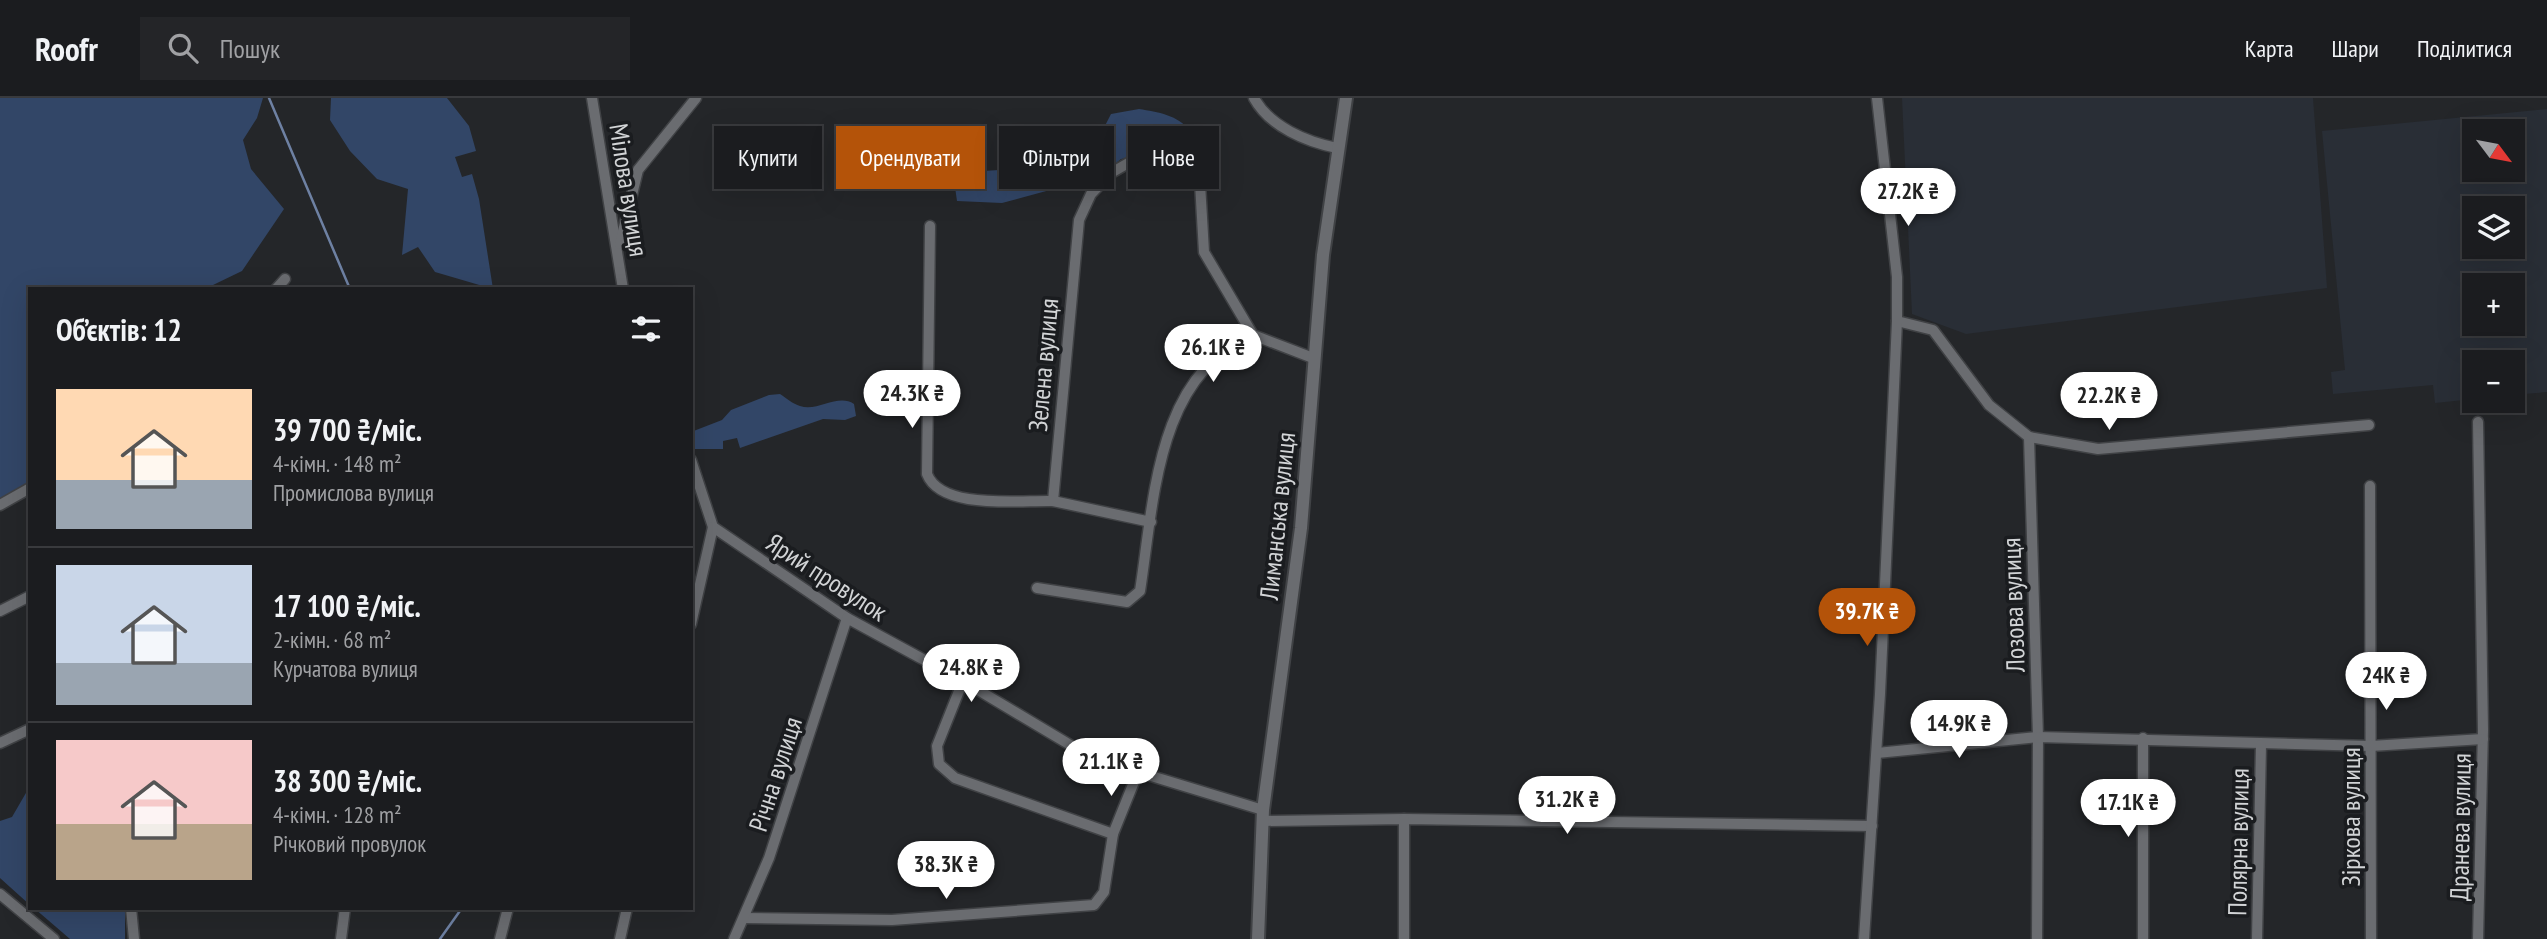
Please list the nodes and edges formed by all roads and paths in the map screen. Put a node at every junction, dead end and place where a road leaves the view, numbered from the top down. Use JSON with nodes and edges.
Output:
{"nodes":[{"id":1,"x":592,"y":98,"type":"edge"},
{"id":2,"x":696,"y":98,"type":"edge"},
{"id":3,"x":1254,"y":98,"type":"edge"},
{"id":4,"x":1346,"y":98,"type":"edge"},
{"id":5,"x":1877,"y":98,"type":"edge"},
{"id":6,"x":1337,"y":148,"type":"junction"},
{"id":7,"x":930,"y":226,"type":"dead end"},
{"id":8,"x":619,"y":248,"type":"junction"},
{"id":9,"x":285,"y":279,"type":"dead end"},
{"id":10,"x":278,"y":287,"type":"edge"},
{"id":11,"x":623,"y":287,"type":"edge"},
{"id":12,"x":1897,"y":321,"type":"junction"},
{"id":13,"x":1253,"y":335,"type":"junction"},
{"id":14,"x":1313,"y":358,"type":"junction"},
{"id":15,"x":2477,"y":422,"type":"dead end"},
{"id":16,"x":2369,"y":425,"type":"dead end"},
{"id":17,"x":2029,"y":437,"type":"junction"},
{"id":18,"x":693,"y":466,"type":"edge"},
{"id":19,"x":2370,"y":486,"type":"dead end"},
{"id":20,"x":28,"y":489,"type":"edge"},
{"id":21,"x":1052,"y":501,"type":"junction"},
{"id":22,"x":0,"y":505,"type":"edge"},
{"id":23,"x":1151,"y":522,"type":"junction"},
{"id":24,"x":713,"y":527,"type":"junction"},
{"id":25,"x":1037,"y":588,"type":"dead end"},
{"id":26,"x":28,"y":597,"type":"edge"},
{"id":27,"x":0,"y":611,"type":"edge"},
{"id":28,"x":693,"y":615,"type":"edge"},
{"id":29,"x":847,"y":618,"type":"junction"},
{"id":30,"x":963,"y":681,"type":"junction"},
{"id":31,"x":28,"y":730,"type":"edge"},
{"id":32,"x":2038,"y":737,"type":"junction"},
{"id":33,"x":2143,"y":738,"type":"junction"},
{"id":34,"x":2483,"y":739,"type":"junction"},
{"id":35,"x":0,"y":743,"type":"edge"},
{"id":36,"x":2261,"y":745,"type":"junction"},
{"id":37,"x":2371,"y":746,"type":"junction"},
{"id":38,"x":1877,"y":753,"type":"junction"},
{"id":39,"x":1138,"y":772,"type":"junction"},
{"id":40,"x":1262,"y":816,"type":"junction"},
{"id":41,"x":1405,"y":819,"type":"junction"},
{"id":42,"x":1872,"y":826,"type":"junction"},
{"id":43,"x":1114,"y":834,"type":"junction"},
{"id":44,"x":0,"y":894,"type":"edge"},
{"id":45,"x":131,"y":910,"type":"edge"},
{"id":46,"x":345,"y":910,"type":"edge"},
{"id":47,"x":507,"y":910,"type":"edge"},
{"id":48,"x":626,"y":910,"type":"edge"},
{"id":49,"x":744,"y":918,"type":"junction"},
{"id":50,"x":54,"y":939,"type":"edge"},
{"id":51,"x":134,"y":939,"type":"edge"},
{"id":52,"x":341,"y":939,"type":"edge"},
{"id":53,"x":500,"y":939,"type":"edge"},
{"id":54,"x":620,"y":939,"type":"edge"},
{"id":55,"x":734,"y":939,"type":"edge"},
{"id":56,"x":1258,"y":939,"type":"edge"},
{"id":57,"x":1404,"y":939,"type":"edge"},
{"id":58,"x":1864,"y":939,"type":"edge"},
{"id":59,"x":2037,"y":939,"type":"edge"},
{"id":60,"x":2143,"y":939,"type":"edge"},
{"id":61,"x":2257,"y":939,"type":"edge"},
{"id":62,"x":2371,"y":939,"type":"edge"},
{"id":63,"x":2478,"y":939,"type":"edge"}],
"edges":[{"from":1,"to":8,"type":"street","name":"Мілова вулиця"},
{"from":2,"to":8,"type":"street"},
{"from":3,"to":6,"type":"street"},
{"from":4,"to":6,"type":"street","name":"Лиманська вулиця"},
{"from":5,"to":12,"type":"street"},
{"from":6,"to":14,"type":"street","name":"Лиманська вулиця"},
{"from":7,"to":21,"type":"street"},
{"from":8,"to":11,"type":"street","name":"Мілова вулиця"},
{"from":9,"to":10,"type":"street"},
{"from":12,"to":17,"type":"street"},
{"from":12,"to":38,"type":"street"},
{"from":13,"to":14,"type":"street"},
{"from":13,"to":21,"type":"street","name":"Зелена вулиця"},
{"from":13,"to":23,"type":"street"},
{"from":14,"to":40,"type":"street","name":"Лиманська вулиця"},
{"from":15,"to":34,"type":"street","name":"Дранева вулиця"},
{"from":16,"to":17,"type":"street"},
{"from":17,"to":32,"type":"street","name":"Лозова вулиця"},
{"from":18,"to":24,"type":"street"},
{"from":19,"to":37,"type":"street","name":"Зіркова вулиця"},
{"from":20,"to":22,"type":"street"},
{"from":21,"to":23,"type":"street"},
{"from":23,"to":25,"type":"street"},
{"from":24,"to":28,"type":"street"},
{"from":24,"to":29,"type":"street","name":"Ярий провулок"},
{"from":26,"to":27,"type":"street"},
{"from":29,"to":30,"type":"street","name":"Ярий провулок"},
{"from":29,"to":49,"type":"street","name":"Річна вулиця"},
{"from":30,"to":39,"type":"street","name":"Ярий провулок"},
{"from":30,"to":43,"type":"street"},
{"from":31,"to":35,"type":"street"},
{"from":32,"to":33,"type":"street"},
{"from":32,"to":38,"type":"street"},
{"from":32,"to":59,"type":"street","name":"Лозова вулиця"},
{"from":33,"to":36,"type":"street"},
{"from":33,"to":60,"type":"street"},
{"from":34,"to":37,"type":"street"},
{"from":34,"to":63,"type":"street","name":"Дранева вулиця"},
{"from":36,"to":37,"type":"street"},
{"from":36,"to":61,"type":"street","name":"Полярна вулиця"},
{"from":37,"to":62,"type":"street","name":"Зіркова вулиця"},
{"from":38,"to":42,"type":"street"},
{"from":39,"to":40,"type":"street","name":"Ярий провулок"},
{"from":39,"to":43,"type":"street"},
{"from":40,"to":41,"type":"street","name":"Ярий провулок"},
{"from":40,"to":56,"type":"street","name":"Лиманська вулиця"},
{"from":41,"to":42,"type":"street","name":"Ярий провулок"},
{"from":41,"to":57,"type":"street"},
{"from":42,"to":58,"type":"street"},
{"from":43,"to":49,"type":"street"},
{"from":44,"to":50,"type":"street"},
{"from":45,"to":51,"type":"street"},
{"from":46,"to":52,"type":"street"},
{"from":47,"to":53,"type":"street"},
{"from":48,"to":54,"type":"street"},
{"from":49,"to":55,"type":"street","name":"Річна вулиця"}]}
